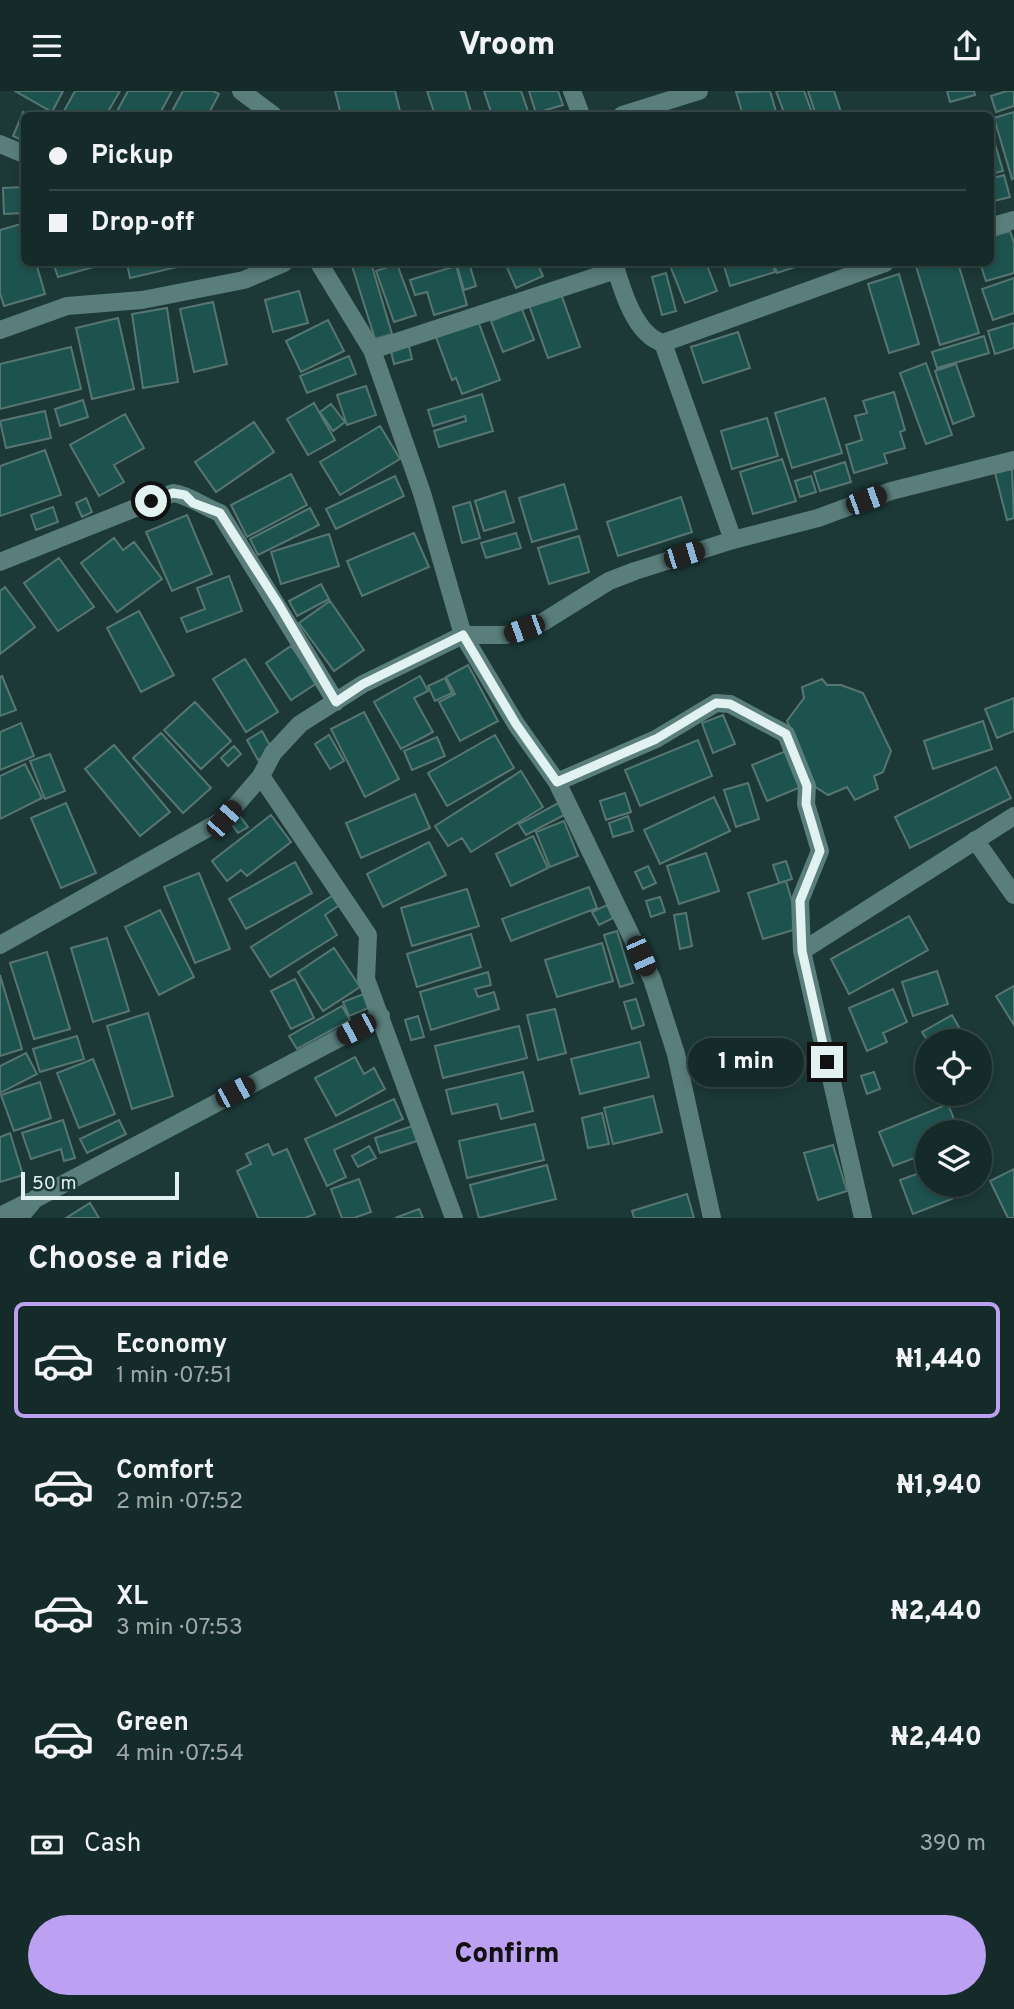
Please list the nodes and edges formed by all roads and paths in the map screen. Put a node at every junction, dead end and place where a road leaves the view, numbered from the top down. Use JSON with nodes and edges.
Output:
{"nodes":[{"id":1,"x":572,"y":91,"type":"edge"},
{"id":2,"x":699,"y":91,"type":"edge"},
{"id":3,"x":246,"y":93,"type":"edge"},
{"id":4,"x":269,"y":112,"type":"edge"},
{"id":5,"x":580,"y":112,"type":"edge"},
{"id":6,"x":632,"y":112,"type":"edge"},
{"id":7,"x":0,"y":144,"type":"edge"},
{"id":8,"x":21,"y":153,"type":"edge"},
{"id":9,"x":1014,"y":220,"type":"edge"},
{"id":10,"x":994,"y":226,"type":"edge"},
{"id":11,"x":277,"y":266,"type":"edge"},
{"id":12,"x":321,"y":266,"type":"edge"},
{"id":13,"x":615,"y":266,"type":"edge"},
{"id":14,"x":877,"y":266,"type":"edge"},
{"id":15,"x":0,"y":330,"type":"edge"},
{"id":16,"x":663,"y":343,"type":"junction"},
{"id":17,"x":372,"y":350,"type":"junction"},
{"id":18,"x":1014,"y":460,"type":"edge"},
{"id":19,"x":733,"y":540,"type":"junction"},
{"id":20,"x":0,"y":562,"type":"edge"},
{"id":21,"x":463,"y":635,"type":"junction"},
{"id":22,"x":336,"y":702,"type":"junction"},
{"id":23,"x":261,"y":776,"type":"junction"},
{"id":24,"x":557,"y":782,"type":"junction"},
{"id":25,"x":1014,"y":816,"type":"edge"},
{"id":26,"x":975,"y":840,"type":"junction"},
{"id":27,"x":1014,"y":895,"type":"edge"},
{"id":28,"x":1,"y":943,"type":"edge"},
{"id":29,"x":802,"y":951,"type":"junction"},
{"id":30,"x":380,"y":1016,"type":"junction"},
{"id":31,"x":35,"y":1199,"type":"junction"},
{"id":32,"x":0,"y":1216,"type":"edge"},
{"id":33,"x":19,"y":1218,"type":"edge"},
{"id":34,"x":454,"y":1218,"type":"edge"},
{"id":35,"x":712,"y":1218,"type":"edge"},
{"id":36,"x":863,"y":1218,"type":"edge"}],
"edges":[{"from":1,"to":5,"type":"street"},
{"from":2,"to":6,"type":"street"},
{"from":3,"to":4,"type":"street"},
{"from":7,"to":8,"type":"street"},
{"from":9,"to":10,"type":"street"},
{"from":11,"to":15,"type":"street"},
{"from":12,"to":17,"type":"street"},
{"from":13,"to":16,"type":"street"},
{"from":13,"to":17,"type":"street"},
{"from":14,"to":16,"type":"street"},
{"from":16,"to":19,"type":"street"},
{"from":17,"to":21,"type":"street"},
{"from":18,"to":19,"type":"street"},
{"from":19,"to":21,"type":"street"},
{"from":20,"to":22,"type":"street"},
{"from":21,"to":22,"type":"street"},
{"from":21,"to":24,"type":"street"},
{"from":22,"to":23,"type":"street"},
{"from":23,"to":28,"type":"street"},
{"from":23,"to":30,"type":"street"},
{"from":24,"to":29,"type":"street"},
{"from":24,"to":35,"type":"street"},
{"from":25,"to":26,"type":"street"},
{"from":26,"to":27,"type":"street"},
{"from":26,"to":29,"type":"street"},
{"from":29,"to":36,"type":"street"},
{"from":30,"to":31,"type":"street"},
{"from":30,"to":34,"type":"street"},
{"from":31,"to":32,"type":"street"},
{"from":31,"to":33,"type":"street"}]}
